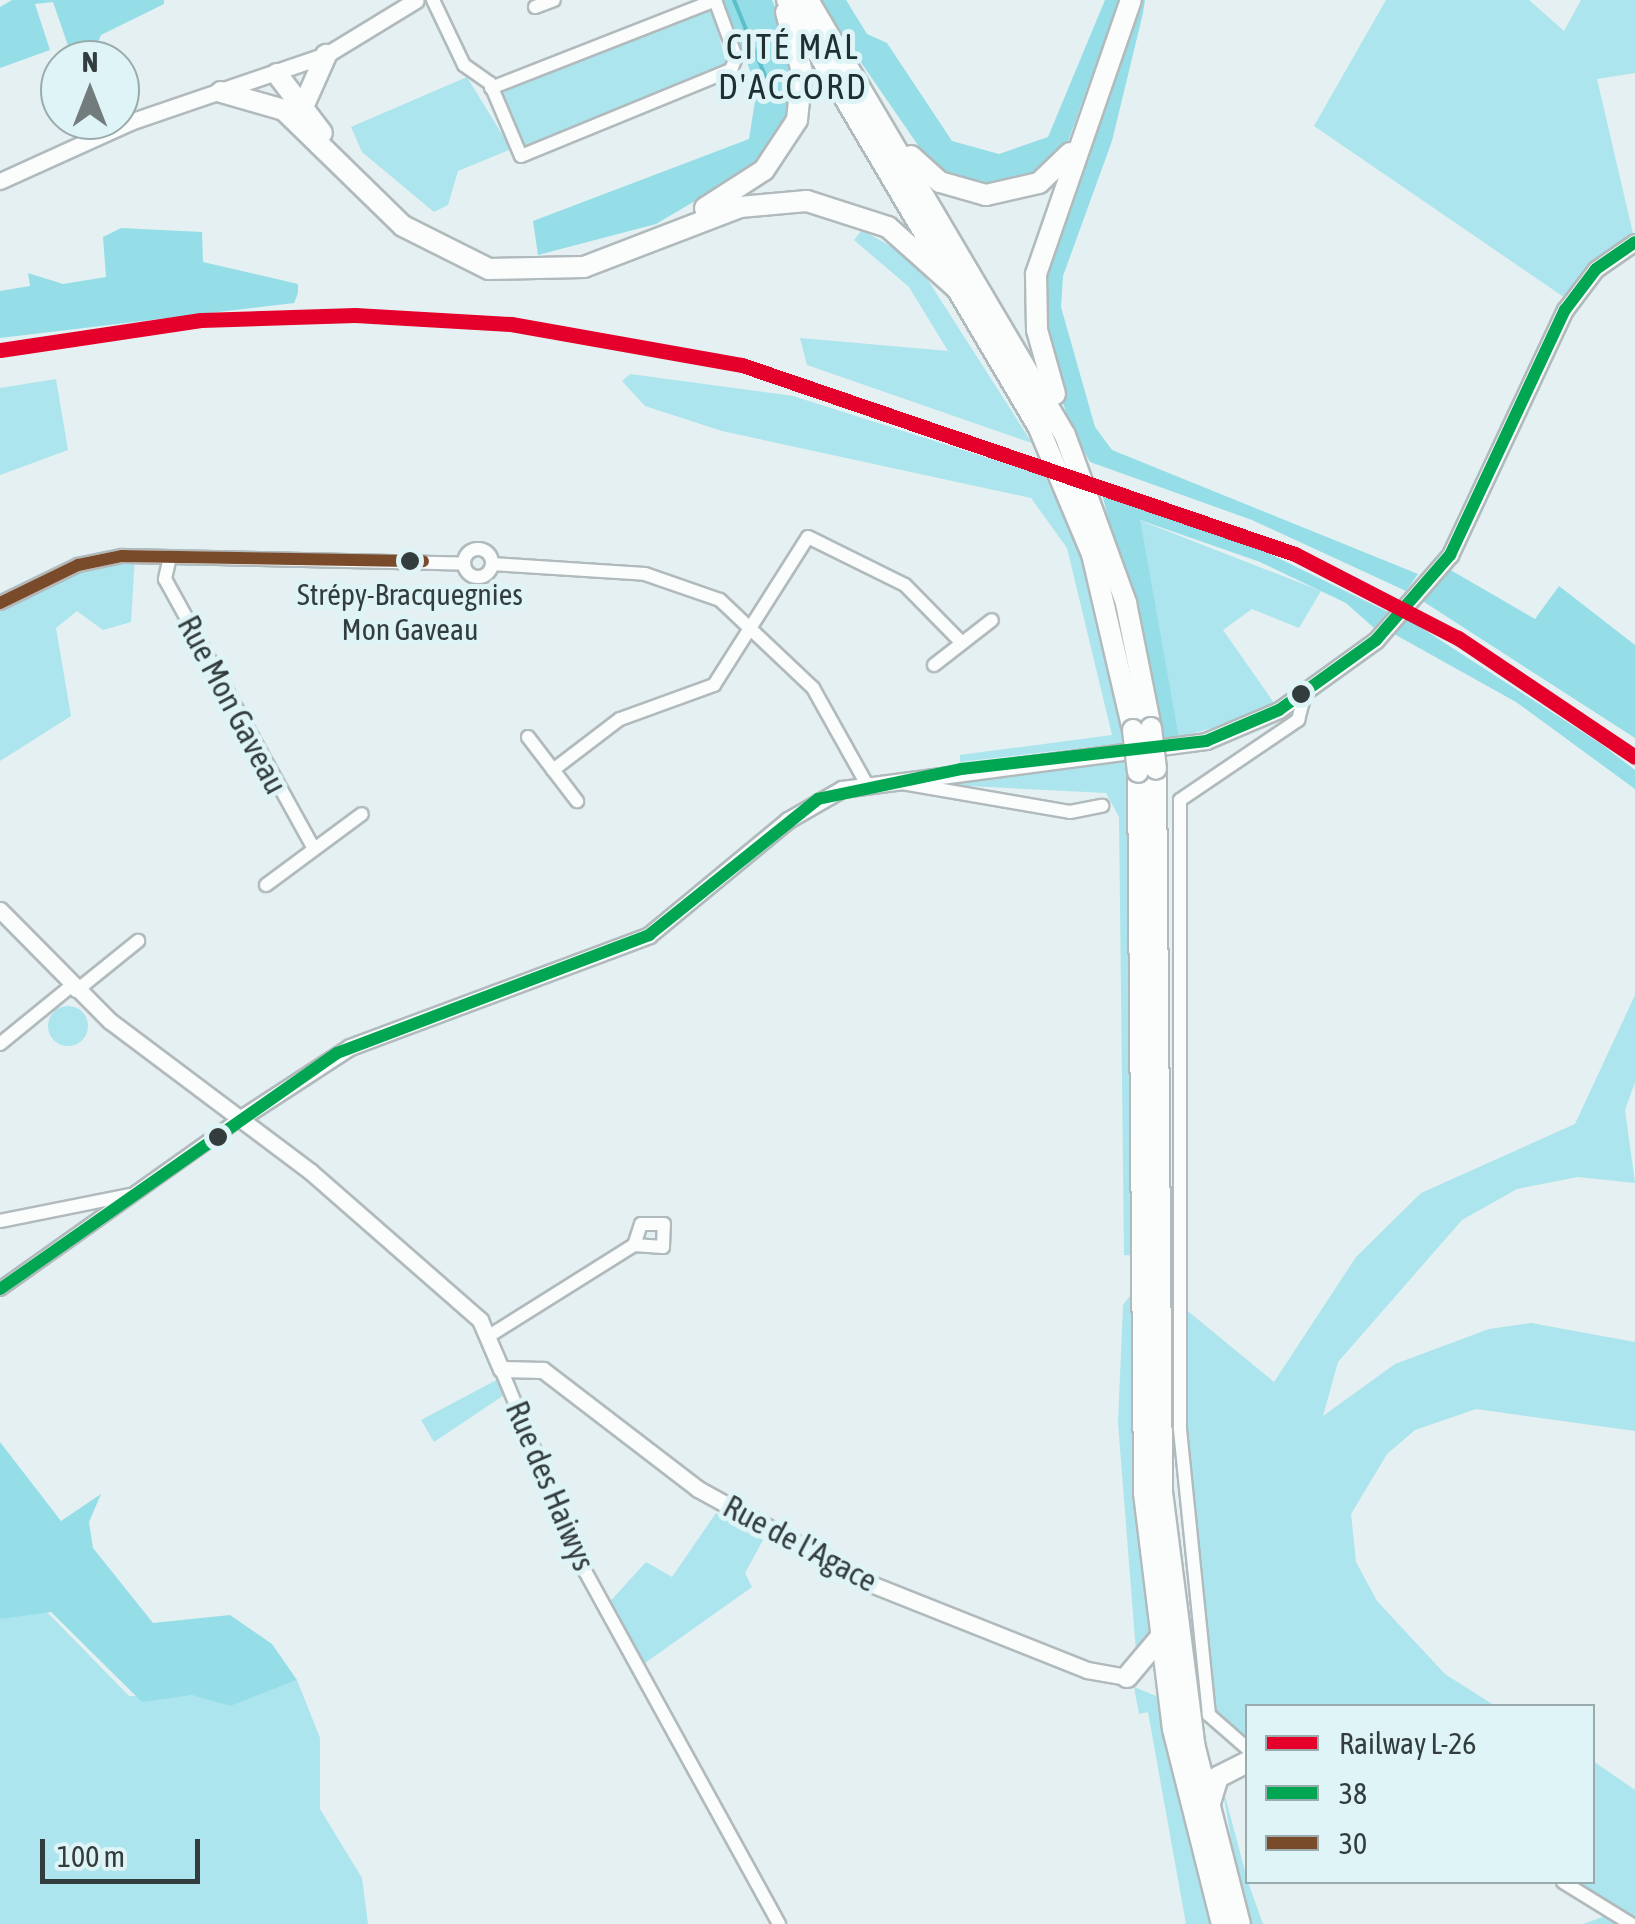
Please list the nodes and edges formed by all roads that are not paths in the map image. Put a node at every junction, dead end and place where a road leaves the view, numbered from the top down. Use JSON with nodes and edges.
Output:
{"nodes":[{"id":1,"x":416,"y":0,"type":"edge"},
{"id":2,"x":433,"y":0,"type":"edge"},
{"id":3,"x":554,"y":0,"type":"edge"},
{"id":4,"x":715,"y":0,"type":"edge"},
{"id":5,"x":786,"y":0,"type":"edge"},
{"id":6,"x":808,"y":0,"type":"edge"},
{"id":7,"x":1122,"y":0,"type":"edge"},
{"id":8,"x":1131,"y":0,"type":"edge"},
{"id":9,"x":535,"y":7,"type":"dead end"},
{"id":10,"x":326,"y":55,"type":"junction"},
{"id":11,"x":277,"y":74,"type":"junction"},
{"id":12,"x":491,"y":88,"type":"junction"},
{"id":13,"x":221,"y":92,"type":"junction"},
{"id":14,"x":293,"y":109,"type":"junction"},
{"id":15,"x":897,"y":146,"type":"junction"},
{"id":16,"x":0,"y":182,"type":"edge"},
{"id":17,"x":1635,"y":242,"type":"edge"},
{"id":18,"x":964,"y":295,"type":"junction"},
{"id":19,"x":1065,"y":435,"type":"junction"},
{"id":20,"x":170,"y":557,"type":"junction"},
{"id":21,"x":464,"y":564,"type":"junction"},
{"id":22,"x":492,"y":564,"type":"junction"},
{"id":23,"x":0,"y":602,"type":"edge"},
{"id":24,"x":992,"y":620,"type":"dead end"},
{"id":25,"x":753,"y":622,"type":"junction"},
{"id":26,"x":962,"y":643,"type":"junction"},
{"id":27,"x":934,"y":665,"type":"dead end"},
{"id":28,"x":1305,"y":694,"type":"junction"},
{"id":29,"x":1142,"y":729,"type":"junction"},
{"id":30,"x":528,"y":737,"type":"dead end"},
{"id":31,"x":552,"y":770,"type":"junction"},
{"id":32,"x":1147,"y":770,"type":"junction"},
{"id":33,"x":885,"y":780,"type":"junction"},
{"id":34,"x":866,"y":783,"type":"junction"},
{"id":35,"x":577,"y":802,"type":"dead end"},
{"id":36,"x":1102,"y":806,"type":"dead end"},
{"id":37,"x":362,"y":814,"type":"dead end"},
{"id":38,"x":314,"y":849,"type":"junction"},
{"id":39,"x":266,"y":885,"type":"dead end"},
{"id":40,"x":0,"y":910,"type":"edge"},
{"id":41,"x":138,"y":941,"type":"dead end"},
{"id":42,"x":74,"y":988,"type":"junction"},
{"id":43,"x":0,"y":1044,"type":"edge"},
{"id":44,"x":241,"y":1118,"type":"junction"},
{"id":45,"x":138,"y":1194,"type":"junction"},
{"id":46,"x":0,"y":1222,"type":"edge"},
{"id":47,"x":634,"y":1245,"type":"dead end"},
{"id":48,"x":0,"y":1289,"type":"edge"},
{"id":49,"x":489,"y":1336,"type":"junction"},
{"id":50,"x":501,"y":1370,"type":"junction"},
{"id":51,"x":1159,"y":1639,"type":"junction"},
{"id":52,"x":1127,"y":1677,"type":"junction"},
{"id":53,"x":1168,"y":1692,"type":"junction"},
{"id":54,"x":1245,"y":1746,"type":"edge"},
{"id":55,"x":1195,"y":1748,"type":"junction"},
{"id":56,"x":1245,"y":1761,"type":"edge"},
{"id":57,"x":1245,"y":1763,"type":"edge"},
{"id":58,"x":1209,"y":1810,"type":"junction"},
{"id":59,"x":1566,"y":1884,"type":"edge"},
{"id":60,"x":778,"y":1924,"type":"edge"},
{"id":61,"x":1222,"y":1924,"type":"edge"},
{"id":62,"x":1240,"y":1924,"type":"edge"},
{"id":63,"x":1631,"y":1924,"type":"edge"}],
"edges":[{"from":1,"to":10,"type":"street"},
{"from":2,"to":12,"type":"street"},
{"from":3,"to":9,"type":"street"},
{"from":4,"to":12,"type":"street"},
{"from":4,"to":12,"type":"street"},
{"from":5,"to":14,"type":"highway"},
{"from":5,"to":18,"type":"highway"},
{"from":6,"to":15,"type":"highway"},
{"from":7,"to":15,"type":"highway"},
{"from":8,"to":19,"type":"highway"},
{"from":10,"to":11,"type":"street"},
{"from":10,"to":14,"type":"highway"},
{"from":11,"to":13,"type":"street"},
{"from":11,"to":14,"type":"highway"},
{"from":13,"to":14,"type":"highway"},
{"from":13,"to":16,"type":"street"},
{"from":14,"to":18,"type":"highway"},
{"from":15,"to":19,"type":"highway"},
{"from":17,"to":28,"type":"street"},
{"from":18,"to":29,"type":"highway"},
{"from":19,"to":29,"type":"highway"},
{"from":20,"to":21,"type":"street"},
{"from":20,"to":23,"type":"street"},
{"from":20,"to":38,"type":"street","name":"Rue Mon Gaveau"},
{"from":21,"to":22,"type":"street"},
{"from":21,"to":22,"type":"street"},
{"from":22,"to":25,"type":"street"},
{"from":24,"to":26,"type":"street"},
{"from":25,"to":26,"type":"street"},
{"from":25,"to":31,"type":"street"},
{"from":25,"to":34,"type":"street"},
{"from":26,"to":27,"type":"street"},
{"from":28,"to":33,"type":"street"},
{"from":28,"to":54,"type":"street"},
{"from":29,"to":32,"type":"highway","bridge":true},
{"from":30,"to":31,"type":"street"},
{"from":31,"to":35,"type":"street"},
{"from":32,"to":51,"type":"highway"},
{"from":32,"to":55,"type":"highway"},
{"from":33,"to":34,"type":"street"},
{"from":33,"to":36,"type":"street"},
{"from":34,"to":44,"type":"street"},
{"from":37,"to":38,"type":"street"},
{"from":38,"to":39,"type":"street"},
{"from":40,"to":42,"type":"street","name":"Rue des Haiwys"},
{"from":41,"to":42,"type":"street"},
{"from":42,"to":43,"type":"street"},
{"from":42,"to":44,"type":"street","name":"Rue des Haiwys"},
{"from":44,"to":45,"type":"street"},
{"from":44,"to":49,"type":"street","name":"Rue des Haiwys"},
{"from":45,"to":46,"type":"street"},
{"from":45,"to":48,"type":"street"},
{"from":47,"to":49,"type":"street"},
{"from":49,"to":50,"type":"street","name":"Rue des Haiwys"},
{"from":50,"to":52,"type":"street","name":"Rue de l'Agace"},
{"from":50,"to":60,"type":"street","name":"Rue des Haiwys"},
{"from":51,"to":52,"type":"highway"},
{"from":51,"to":53,"type":"highway"},
{"from":52,"to":53,"type":"highway"},
{"from":53,"to":61,"type":"highway"},
{"from":55,"to":56,"type":"highway"},
{"from":55,"to":58,"type":"highway"},
{"from":57,"to":58,"type":"highway"},
{"from":58,"to":62,"type":"highway"},
{"from":59,"to":63,"type":"street"}]}
